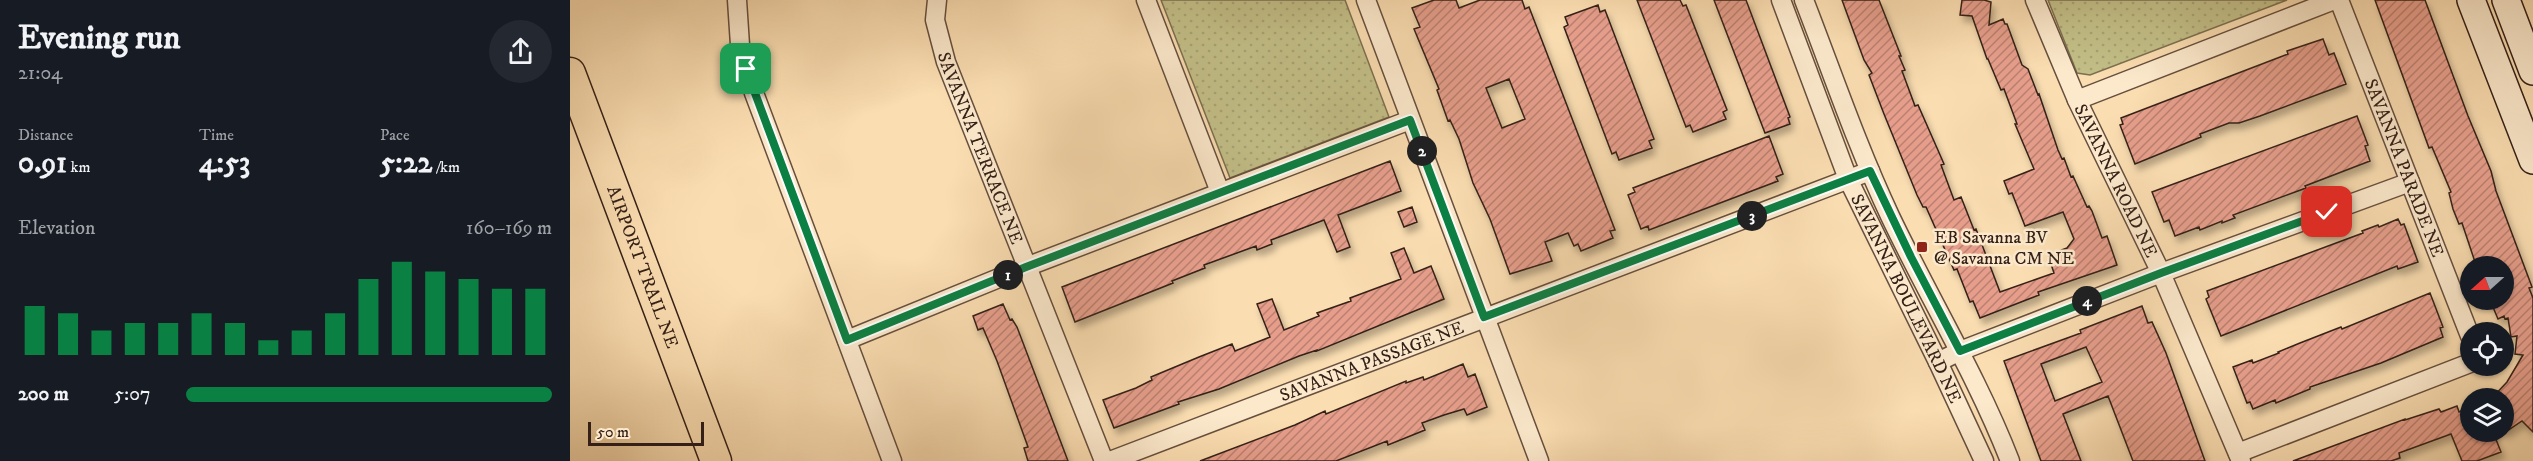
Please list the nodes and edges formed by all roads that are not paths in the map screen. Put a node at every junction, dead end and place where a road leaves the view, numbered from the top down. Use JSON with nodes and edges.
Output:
{"nodes":[{"id":1,"x":737,"y":0,"type":"edge"},
{"id":2,"x":937,"y":0,"type":"edge"},
{"id":3,"x":1146,"y":0,"type":"edge"},
{"id":4,"x":1366,"y":0,"type":"edge"},
{"id":5,"x":1781,"y":0,"type":"edge"},
{"id":6,"x":1804,"y":0,"type":"edge"},
{"id":7,"x":2035,"y":0,"type":"edge"},
{"id":8,"x":2334,"y":0,"type":"edge"},
{"id":9,"x":2339,"y":0,"type":"edge"},
{"id":10,"x":2471,"y":0,"type":"edge"},
{"id":11,"x":2506,"y":0,"type":"edge"},
{"id":12,"x":2533,"y":71,"type":"edge"},
{"id":13,"x":570,"y":73,"type":"edge"},
{"id":14,"x":2077,"y":100,"type":"junction"},
{"id":15,"x":1410,"y":120,"type":"junction"},
{"id":16,"x":2533,"y":160,"type":"edge"},
{"id":17,"x":1870,"y":171,"type":"junction"},
{"id":18,"x":1848,"y":179,"type":"junction"},
{"id":19,"x":2410,"y":182,"type":"junction"},
{"id":20,"x":1220,"y":192,"type":"junction"},
{"id":21,"x":1026,"y":267,"type":"junction"},
{"id":22,"x":2161,"y":273,"type":"junction"},
{"id":23,"x":1484,"y":317,"type":"junction"},
{"id":24,"x":2465,"y":322,"type":"edge"},
{"id":25,"x":847,"y":340,"type":"junction"},
{"id":26,"x":1960,"y":351,"type":"junction"},
{"id":27,"x":1938,"y":362,"type":"junction"},
{"id":28,"x":2460,"y":367,"type":"edge"},
{"id":29,"x":2239,"y":457,"type":"edge"},
{"id":30,"x":716,"y":461,"type":"edge"},
{"id":31,"x":892,"y":461,"type":"edge"},
{"id":32,"x":1104,"y":461,"type":"edge"},
{"id":33,"x":1110,"y":461,"type":"edge"},
{"id":34,"x":1539,"y":461,"type":"edge"},
{"id":35,"x":1984,"y":461,"type":"edge"},
{"id":36,"x":2010,"y":461,"type":"edge"}],
"edges":[{"from":1,"to":25,"type":"street"},
{"from":2,"to":21,"type":"street","name":"SAVANNA TERRACE NE"},
{"from":3,"to":20,"type":"street"},
{"from":4,"to":15,"type":"street"},
{"from":5,"to":18,"type":"street","name":"SAVANNA BOULEVARD NE"},
{"from":6,"to":17,"type":"street","name":"SAVANNA BOULEVARD NE"},
{"from":7,"to":14,"type":"street","name":"SAVANNA ROAD NE"},
{"from":8,"to":14,"type":"street"},
{"from":9,"to":19,"type":"street","name":"SAVANNA PARADE NE"},
{"from":10,"to":16,"type":"street"},
{"from":11,"to":12,"type":"street"},
{"from":13,"to":30,"type":"main road","name":"AIRPORT TRAIL NE"},
{"from":14,"to":22,"type":"street","name":"SAVANNA ROAD NE"},
{"from":15,"to":20,"type":"street"},
{"from":15,"to":23,"type":"street"},
{"from":17,"to":18,"type":"street","name":"SAVANNA PASSAGE NE"},
{"from":17,"to":26,"type":"street","name":"SAVANNA BOULEVARD NE"},
{"from":18,"to":23,"type":"street","name":"SAVANNA PASSAGE NE"},
{"from":18,"to":27,"type":"street","name":"SAVANNA BOULEVARD NE"},
{"from":19,"to":22,"type":"street"},
{"from":19,"to":24,"type":"street","name":"SAVANNA PARADE NE"},
{"from":20,"to":21,"type":"street"},
{"from":21,"to":25,"type":"street"},
{"from":21,"to":32,"type":"street","name":"SAVANNA TERRACE NE"},
{"from":22,"to":26,"type":"street"},
{"from":22,"to":29,"type":"street","name":"SAVANNA ROAD NE"},
{"from":23,"to":33,"type":"street","name":"SAVANNA PASSAGE NE"},
{"from":23,"to":34,"type":"street"},
{"from":25,"to":31,"type":"street"},
{"from":26,"to":27,"type":"street"},
{"from":26,"to":36,"type":"street","name":"SAVANNA BOULEVARD NE"},
{"from":27,"to":35,"type":"street","name":"SAVANNA BOULEVARD NE"},
{"from":28,"to":29,"type":"street"}]}
